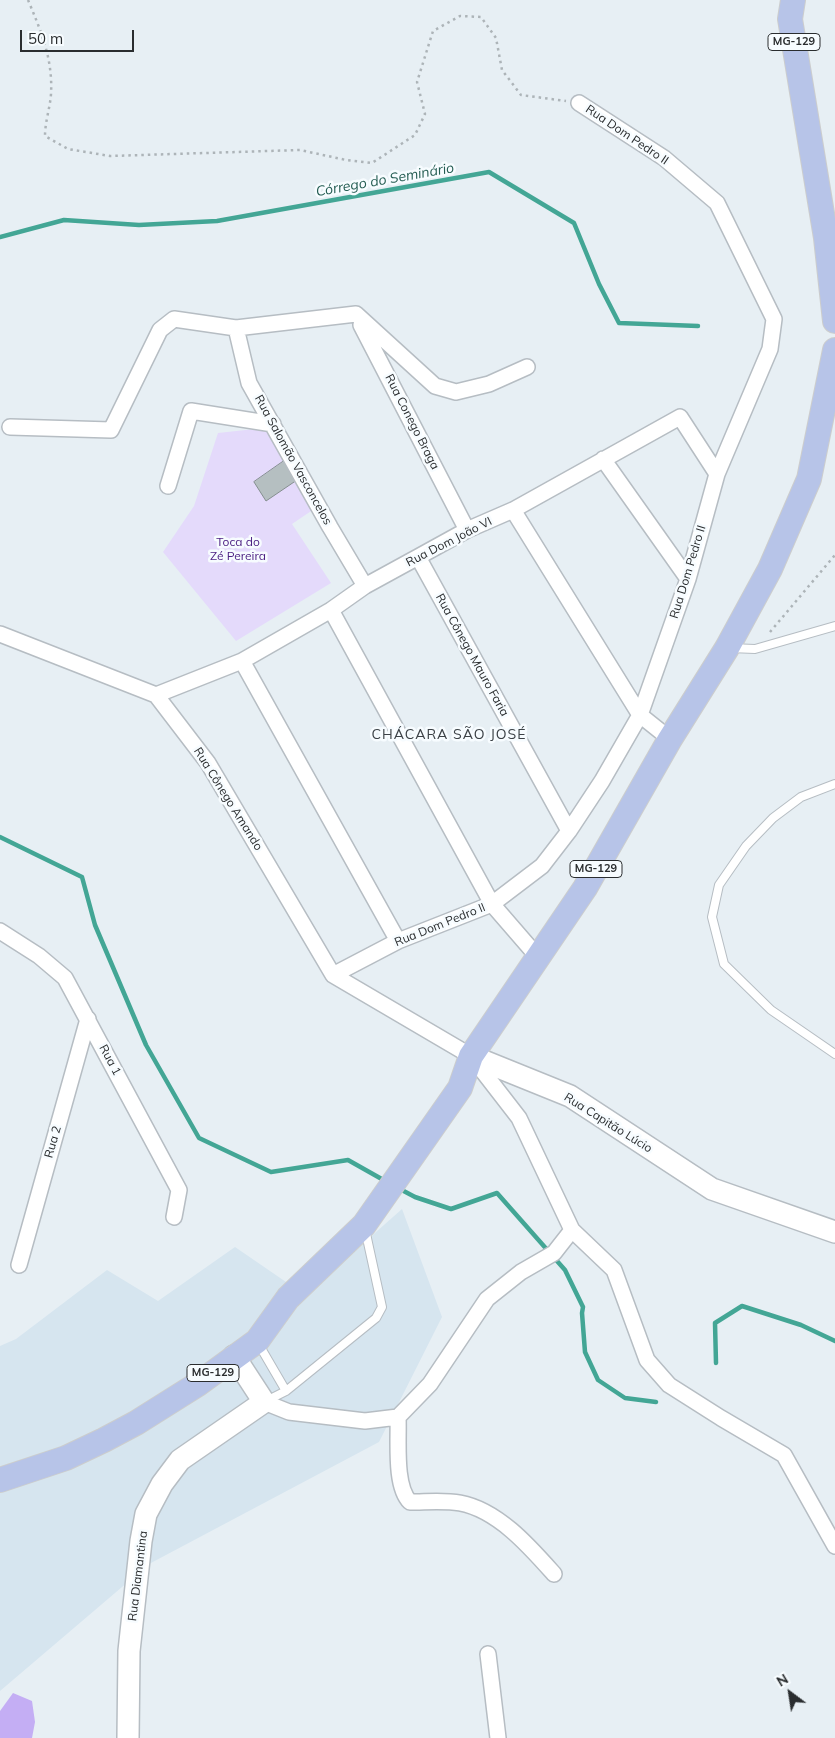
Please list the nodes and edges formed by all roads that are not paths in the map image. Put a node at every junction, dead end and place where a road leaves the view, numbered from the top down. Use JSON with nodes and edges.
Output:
{"nodes":[{"id":1,"x":793,"y":0,"type":"edge"},
{"id":2,"x":579,"y":103,"type":"road end"},
{"id":3,"x":356,"y":314,"type":"junction"},
{"id":4,"x":835,"y":321,"type":"edge"},
{"id":5,"x":236,"y":328,"type":"junction"},
{"id":6,"x":835,"y":350,"type":"edge"},
{"id":7,"x":527,"y":367,"type":"dead end"},
{"id":8,"x":274,"y":424,"type":"junction"},
{"id":9,"x":10,"y":427,"type":"dead end"},
{"id":10,"x":603,"y":459,"type":"junction"},
{"id":11,"x":717,"y":474,"type":"junction"},
{"id":12,"x":168,"y":486,"type":"dead end"},
{"id":13,"x":513,"y":510,"type":"junction"},
{"id":14,"x":467,"y":530,"type":"junction"},
{"id":15,"x":418,"y":557,"type":"junction"},
{"id":16,"x":688,"y":579,"type":"junction"},
{"id":17,"x":365,"y":586,"type":"junction"},
{"id":18,"x":331,"y":610,"type":"junction"},
{"id":19,"x":835,"y":626,"type":"edge"},
{"id":20,"x":0,"y":634,"type":"edge"},
{"id":21,"x":727,"y":648,"type":"junction"},
{"id":22,"x":242,"y":661,"type":"junction"},
{"id":23,"x":156,"y":695,"type":"junction"},
{"id":24,"x":640,"y":715,"type":"junction"},
{"id":25,"x":670,"y":738,"type":"junction"},
{"id":26,"x":835,"y":784,"type":"edge"},
{"id":27,"x":570,"y":831,"type":"junction"},
{"id":28,"x":492,"y":904,"type":"junction"},
{"id":29,"x":0,"y":931,"type":"edge"},
{"id":30,"x":398,"y":941,"type":"junction"},
{"id":31,"x":538,"y":956,"type":"junction"},
{"id":32,"x":333,"y":974,"type":"junction"},
{"id":33,"x":88,"y":1019,"type":"junction"},
{"id":34,"x":835,"y":1054,"type":"edge"},
{"id":35,"x":471,"y":1056,"type":"junction"},
{"id":36,"x":174,"y":1217,"type":"dead end"},
{"id":37,"x":364,"y":1225,"type":"junction"},
{"id":38,"x":572,"y":1230,"type":"junction"},
{"id":39,"x":835,"y":1232,"type":"edge"},
{"id":40,"x":19,"y":1265,"type":"dead end"},
{"id":41,"x":256,"y":1341,"type":"junction"},
{"id":42,"x":234,"y":1356,"type":"junction"},
{"id":43,"x":286,"y":1391,"type":"junction"},
{"id":44,"x":264,"y":1402,"type":"junction"},
{"id":45,"x":398,"y":1417,"type":"junction"},
{"id":46,"x":0,"y":1480,"type":"edge"},
{"id":47,"x":835,"y":1546,"type":"edge"},
{"id":48,"x":554,"y":1574,"type":"dead end"},
{"id":49,"x":488,"y":1654,"type":"dead end"},
{"id":50,"x":128,"y":1738,"type":"edge"},
{"id":51,"x":498,"y":1738,"type":"edge"}],
"edges":[{"from":1,"to":4,"type":"main road","number":"MG-129"},
{"from":2,"to":11,"type":"street","name":"Rua Dom Pedro II"},
{"from":3,"to":5,"type":"street"},
{"from":3,"to":7,"type":"street"},
{"from":3,"to":14,"type":"street","name":"Rua Conego Braga"},
{"from":5,"to":8,"type":"street","name":"Rua Salomão Vasconcelos"},
{"from":5,"to":9,"type":"street"},
{"from":6,"to":21,"type":"main road","number":"MG-129"},
{"from":8,"to":12,"type":"street"},
{"from":8,"to":17,"type":"street","name":"Rua Salomão Vasconcelos"},
{"from":10,"to":11,"type":"street","name":"Rua Dom João VI"},
{"from":10,"to":13,"type":"street","name":"Rua Dom João VI"},
{"from":10,"to":16,"type":"street"},
{"from":11,"to":16,"type":"street","name":"Rua Dom Pedro II"},
{"from":13,"to":14,"type":"street","name":"Rua Dom João VI"},
{"from":13,"to":24,"type":"street"},
{"from":14,"to":15,"type":"street","name":"Rua Dom João VI"},
{"from":15,"to":17,"type":"street","name":"Rua Dom João VI"},
{"from":15,"to":27,"type":"street","name":"Rua Cônego Mauro Faria"},
{"from":16,"to":24,"type":"street","name":"Rua Dom Pedro II"},
{"from":17,"to":18,"type":"street","name":"Rua Dom João VI"},
{"from":18,"to":22,"type":"street","name":"Rua Dom João VI"},
{"from":18,"to":28,"type":"street"},
{"from":19,"to":21,"type":"lane"},
{"from":20,"to":23,"type":"street"},
{"from":21,"to":25,"type":"main road","number":"MG-129"},
{"from":22,"to":23,"type":"street","name":"Rua Dom João VI"},
{"from":22,"to":30,"type":"street"},
{"from":23,"to":32,"type":"street","name":"Rua Cônego Amando"},
{"from":24,"to":25,"type":"street"},
{"from":24,"to":27,"type":"street","name":"Rua Dom Pedro II"},
{"from":25,"to":31,"type":"main road","number":"MG-129"},
{"from":26,"to":34,"type":"lane"},
{"from":27,"to":28,"type":"street","name":"Rua Dom Pedro II"},
{"from":28,"to":30,"type":"street","name":"Rua Dom Pedro II"},
{"from":28,"to":31,"type":"street"},
{"from":29,"to":33,"type":"street","name":"Rua 1"},
{"from":30,"to":32,"type":"street","name":"Rua Dom Pedro II"},
{"from":31,"to":35,"type":"main road","number":"MG-129"},
{"from":32,"to":35,"type":"street","name":"Rua Capitão Lúcio"},
{"from":33,"to":36,"type":"street","name":"Rua 1"},
{"from":33,"to":40,"type":"street","name":"Rua 2"},
{"from":35,"to":37,"type":"main road","number":"MG-129"},
{"from":35,"to":38,"type":"street"},
{"from":35,"to":39,"type":"street","name":"Rua Capitão Lúcio"},
{"from":37,"to":41,"type":"main road","number":"MG-129"},
{"from":37,"to":43,"type":"lane"},
{"from":38,"to":45,"type":"street"},
{"from":38,"to":47,"type":"street"},
{"from":41,"to":42,"type":"main road","number":"MG-129"},
{"from":41,"to":43,"type":"lane"},
{"from":42,"to":44,"type":"street"},
{"from":42,"to":46,"type":"main road","number":"MG-129"},
{"from":43,"to":44,"type":"lane"},
{"from":44,"to":45,"type":"street"},
{"from":44,"to":50,"type":"street","name":"Rua Diamantina"},
{"from":45,"to":48,"type":"street"},
{"from":49,"to":51,"type":"street"}]}
